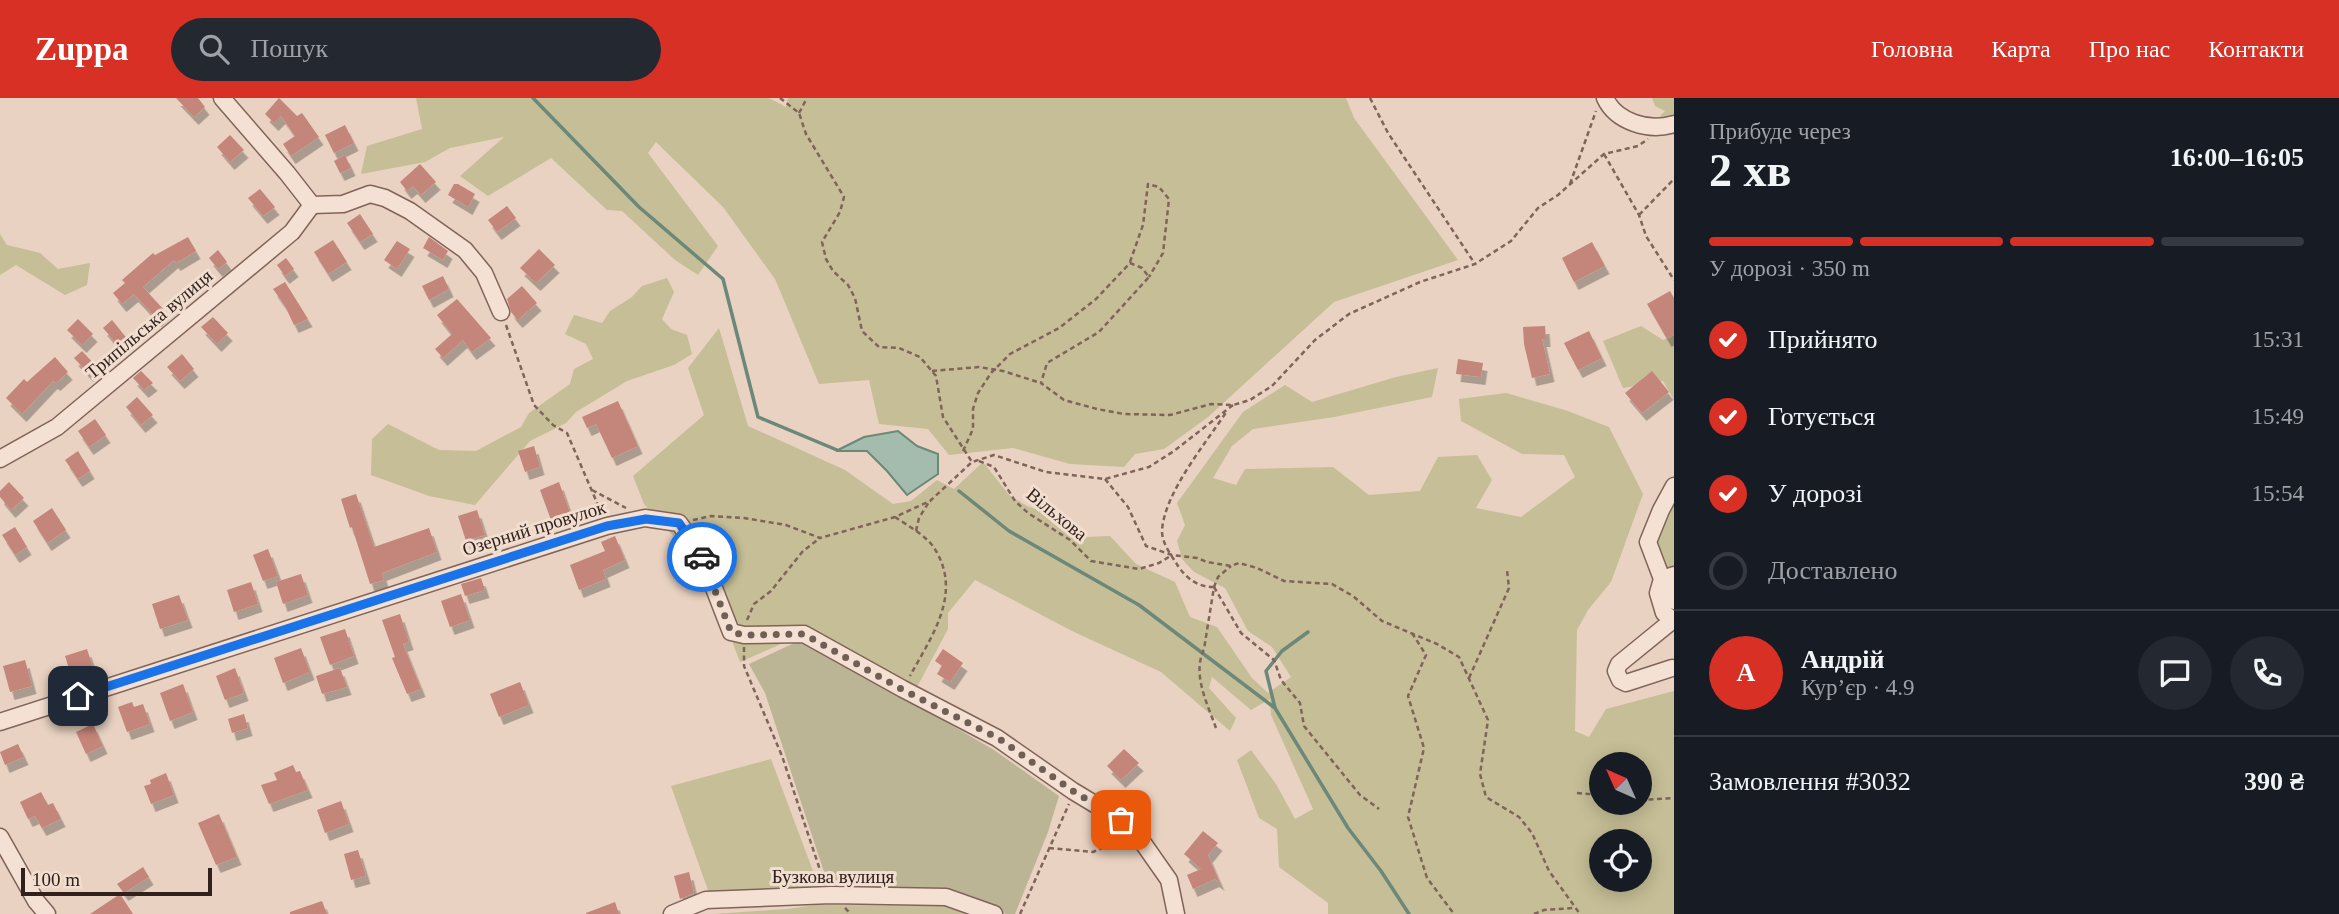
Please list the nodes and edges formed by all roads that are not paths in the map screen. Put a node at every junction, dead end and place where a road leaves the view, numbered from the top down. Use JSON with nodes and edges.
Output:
{"nodes":[{"id":1,"x":222,"y":98,"type":"edge"},
{"id":2,"x":1601,"y":104,"type":"edge"},
{"id":3,"x":1670,"y":126,"type":"edge"},
{"id":4,"x":312,"y":205,"type":"junction"},
{"id":5,"x":501,"y":312,"type":"road end"},
{"id":6,"x":4,"y":452,"type":"edge"},
{"id":7,"x":1674,"y":486,"type":"edge"},
{"id":8,"x":1668,"y":577,"type":"edge"},
{"id":9,"x":1674,"y":601,"type":"edge"},
{"id":10,"x":1674,"y":618,"type":"edge"},
{"id":11,"x":1672,"y":668,"type":"edge"},
{"id":12,"x":0,"y":722,"type":"edge"},
{"id":13,"x":0,"y":837,"type":"edge"},
{"id":14,"x":47,"y":914,"type":"edge"},
{"id":15,"x":672,"y":914,"type":"edge"},
{"id":16,"x":994,"y":914,"type":"edge"},
{"id":17,"x":1176,"y":914,"type":"edge"}],
"edges":[{"from":1,"to":4,"type":"street"},
{"from":2,"to":3,"type":"street"},
{"from":4,"to":5,"type":"street"},
{"from":4,"to":6,"type":"street","name":"Трипільська вулиця"},
{"from":7,"to":8,"type":"street"},
{"from":8,"to":9,"type":"street"},
{"from":8,"to":10,"type":"street"},
{"from":10,"to":11,"type":"street"},
{"from":12,"to":17,"type":"street","name":"Озерний провулок"},
{"from":13,"to":14,"type":"street"},
{"from":15,"to":16,"type":"street","name":"Бузкова вулиця"}]}
